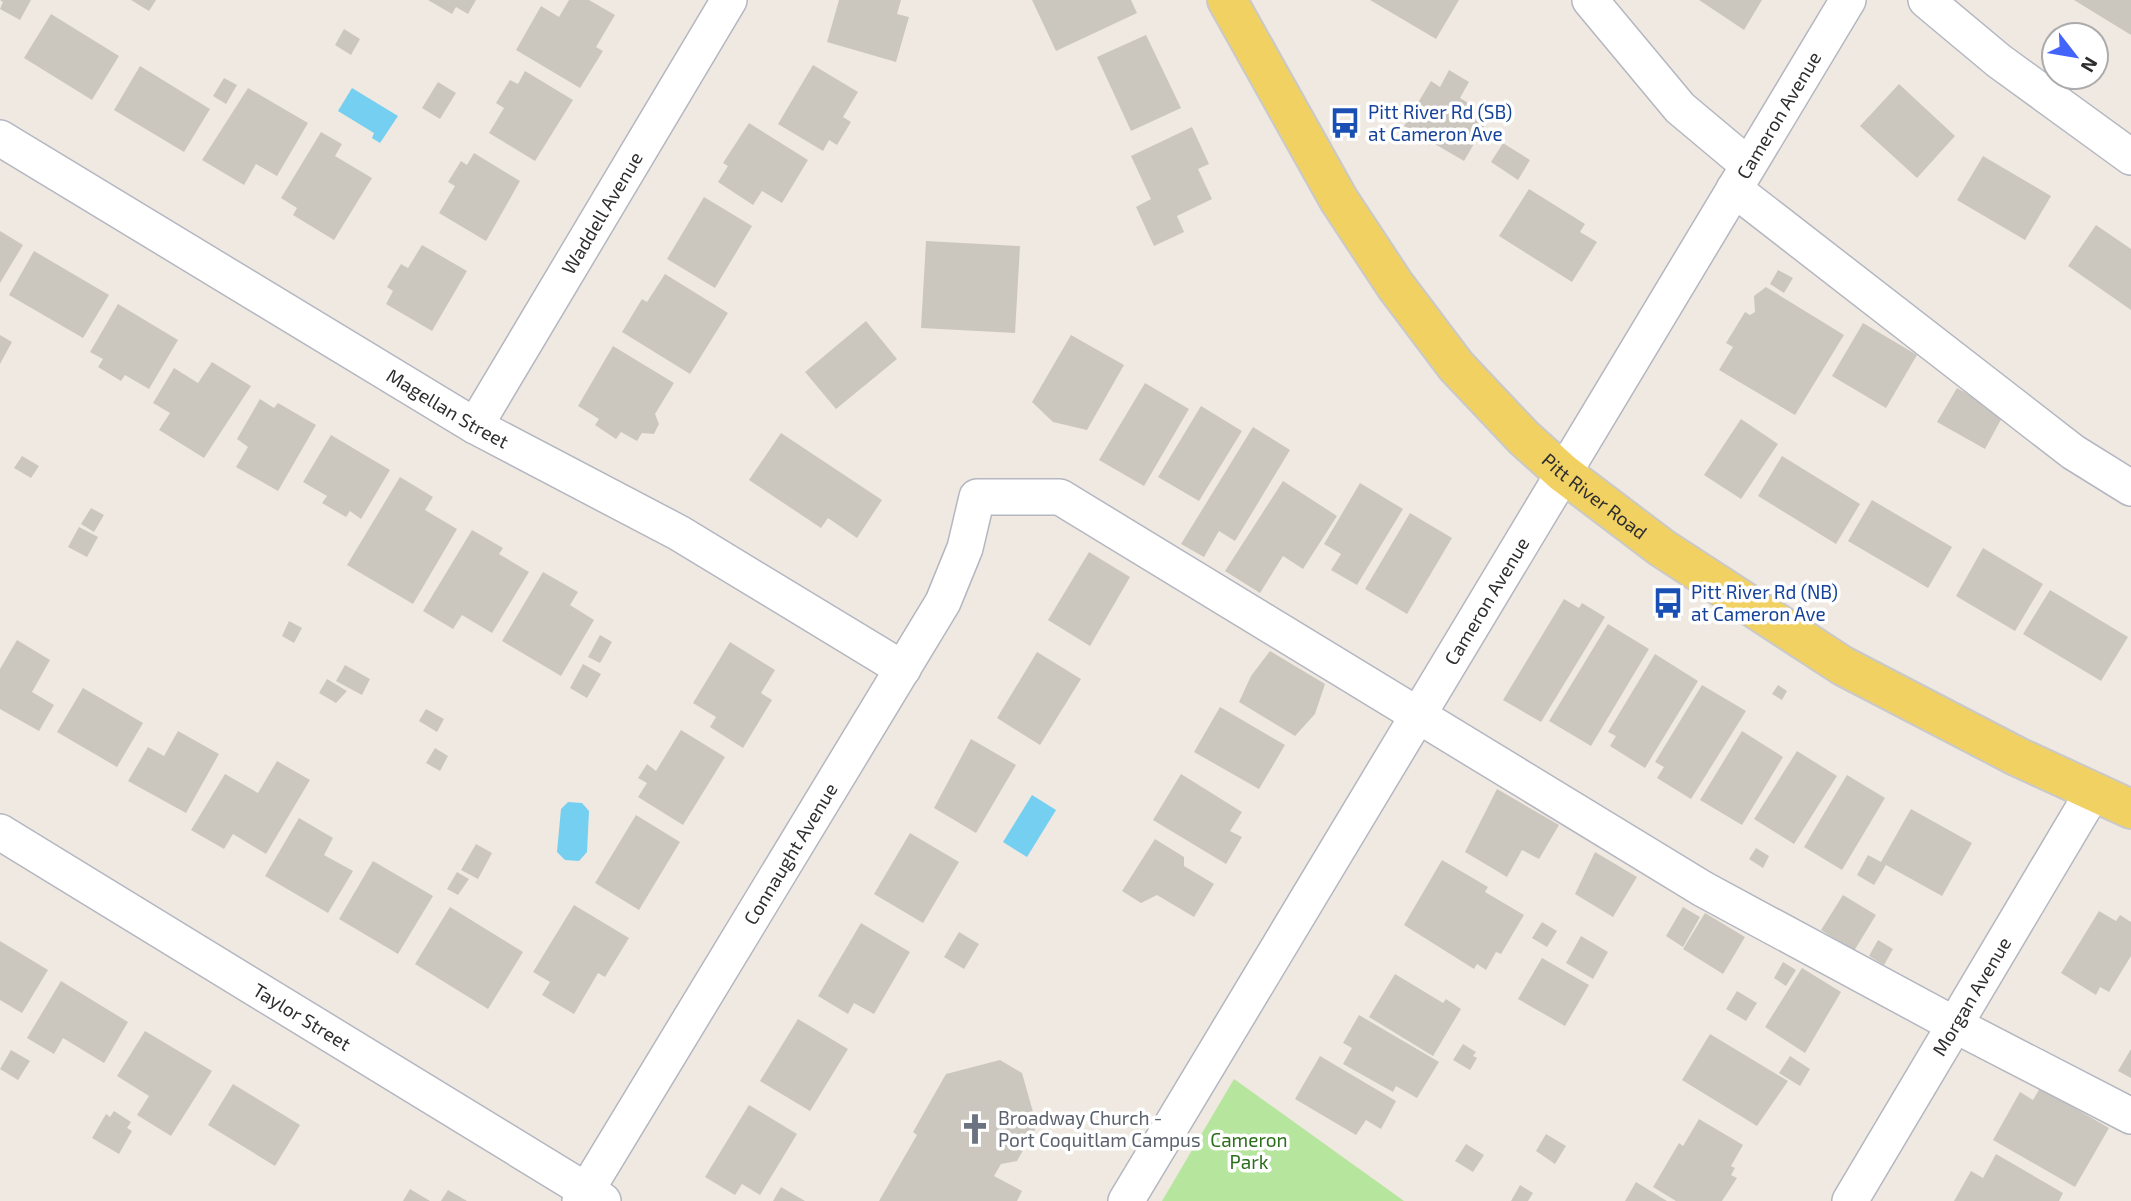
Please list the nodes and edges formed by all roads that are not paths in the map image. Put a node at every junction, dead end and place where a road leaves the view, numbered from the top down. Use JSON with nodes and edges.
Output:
{"nodes":[{"id":1,"x":729,"y":0,"type":"edge"},
{"id":2,"x":1227,"y":0,"type":"edge"},
{"id":3,"x":1590,"y":0,"type":"edge"},
{"id":4,"x":1848,"y":0,"type":"edge"},
{"id":5,"x":1926,"y":0,"type":"edge"},
{"id":6,"x":0,"y":138,"type":"edge"},
{"id":7,"x":2131,"y":158,"type":"edge"},
{"id":8,"x":1741,"y":177,"type":"junction"},
{"id":9,"x":475,"y":426,"type":"junction"},
{"id":10,"x":1563,"y":474,"type":"junction"},
{"id":11,"x":2131,"y":488,"type":"edge"},
{"id":12,"x":903,"y":669,"type":"junction"},
{"id":13,"x":1416,"y":714,"type":"junction"},
{"id":14,"x":2093,"y":792,"type":"junction"},
{"id":15,"x":2131,"y":809,"type":"edge"},
{"id":16,"x":0,"y":832,"type":"edge"},
{"id":17,"x":1956,"y":1026,"type":"junction"},
{"id":18,"x":2131,"y":1115,"type":"edge"},
{"id":19,"x":590,"y":1198,"type":"edge"},
{"id":20,"x":1126,"y":1201,"type":"edge"},
{"id":21,"x":1850,"y":1201,"type":"edge"}],
"edges":[{"from":1,"to":9,"type":"street","name":"Waddell Avenue"},
{"from":2,"to":10,"type":"main road","name":"Pitt River Road"},
{"from":3,"to":8,"type":"street"},
{"from":4,"to":8,"type":"street","name":"Cameron Avenue"},
{"from":5,"to":7,"type":"street"},
{"from":6,"to":9,"type":"street","name":"Magellan Street"},
{"from":8,"to":10,"type":"street","name":"Cameron Avenue"},
{"from":8,"to":11,"type":"street"},
{"from":9,"to":12,"type":"street","name":"Magellan Street"},
{"from":10,"to":13,"type":"street","name":"Cameron Avenue"},
{"from":10,"to":14,"type":"main road","name":"Pitt River Road"},
{"from":12,"to":13,"type":"street","name":"Connaught Avenue"},
{"from":12,"to":19,"type":"street","name":"Connaught Avenue"},
{"from":13,"to":17,"type":"street"},
{"from":13,"to":20,"type":"street","name":"Cameron Avenue"},
{"from":14,"to":15,"type":"main road","name":"Pitt River Road"},
{"from":14,"to":17,"type":"street","name":"Morgan Avenue"},
{"from":16,"to":19,"type":"street","name":"Taylor Street"},
{"from":17,"to":18,"type":"street"},
{"from":17,"to":21,"type":"street","name":"Morgan Avenue"}]}
